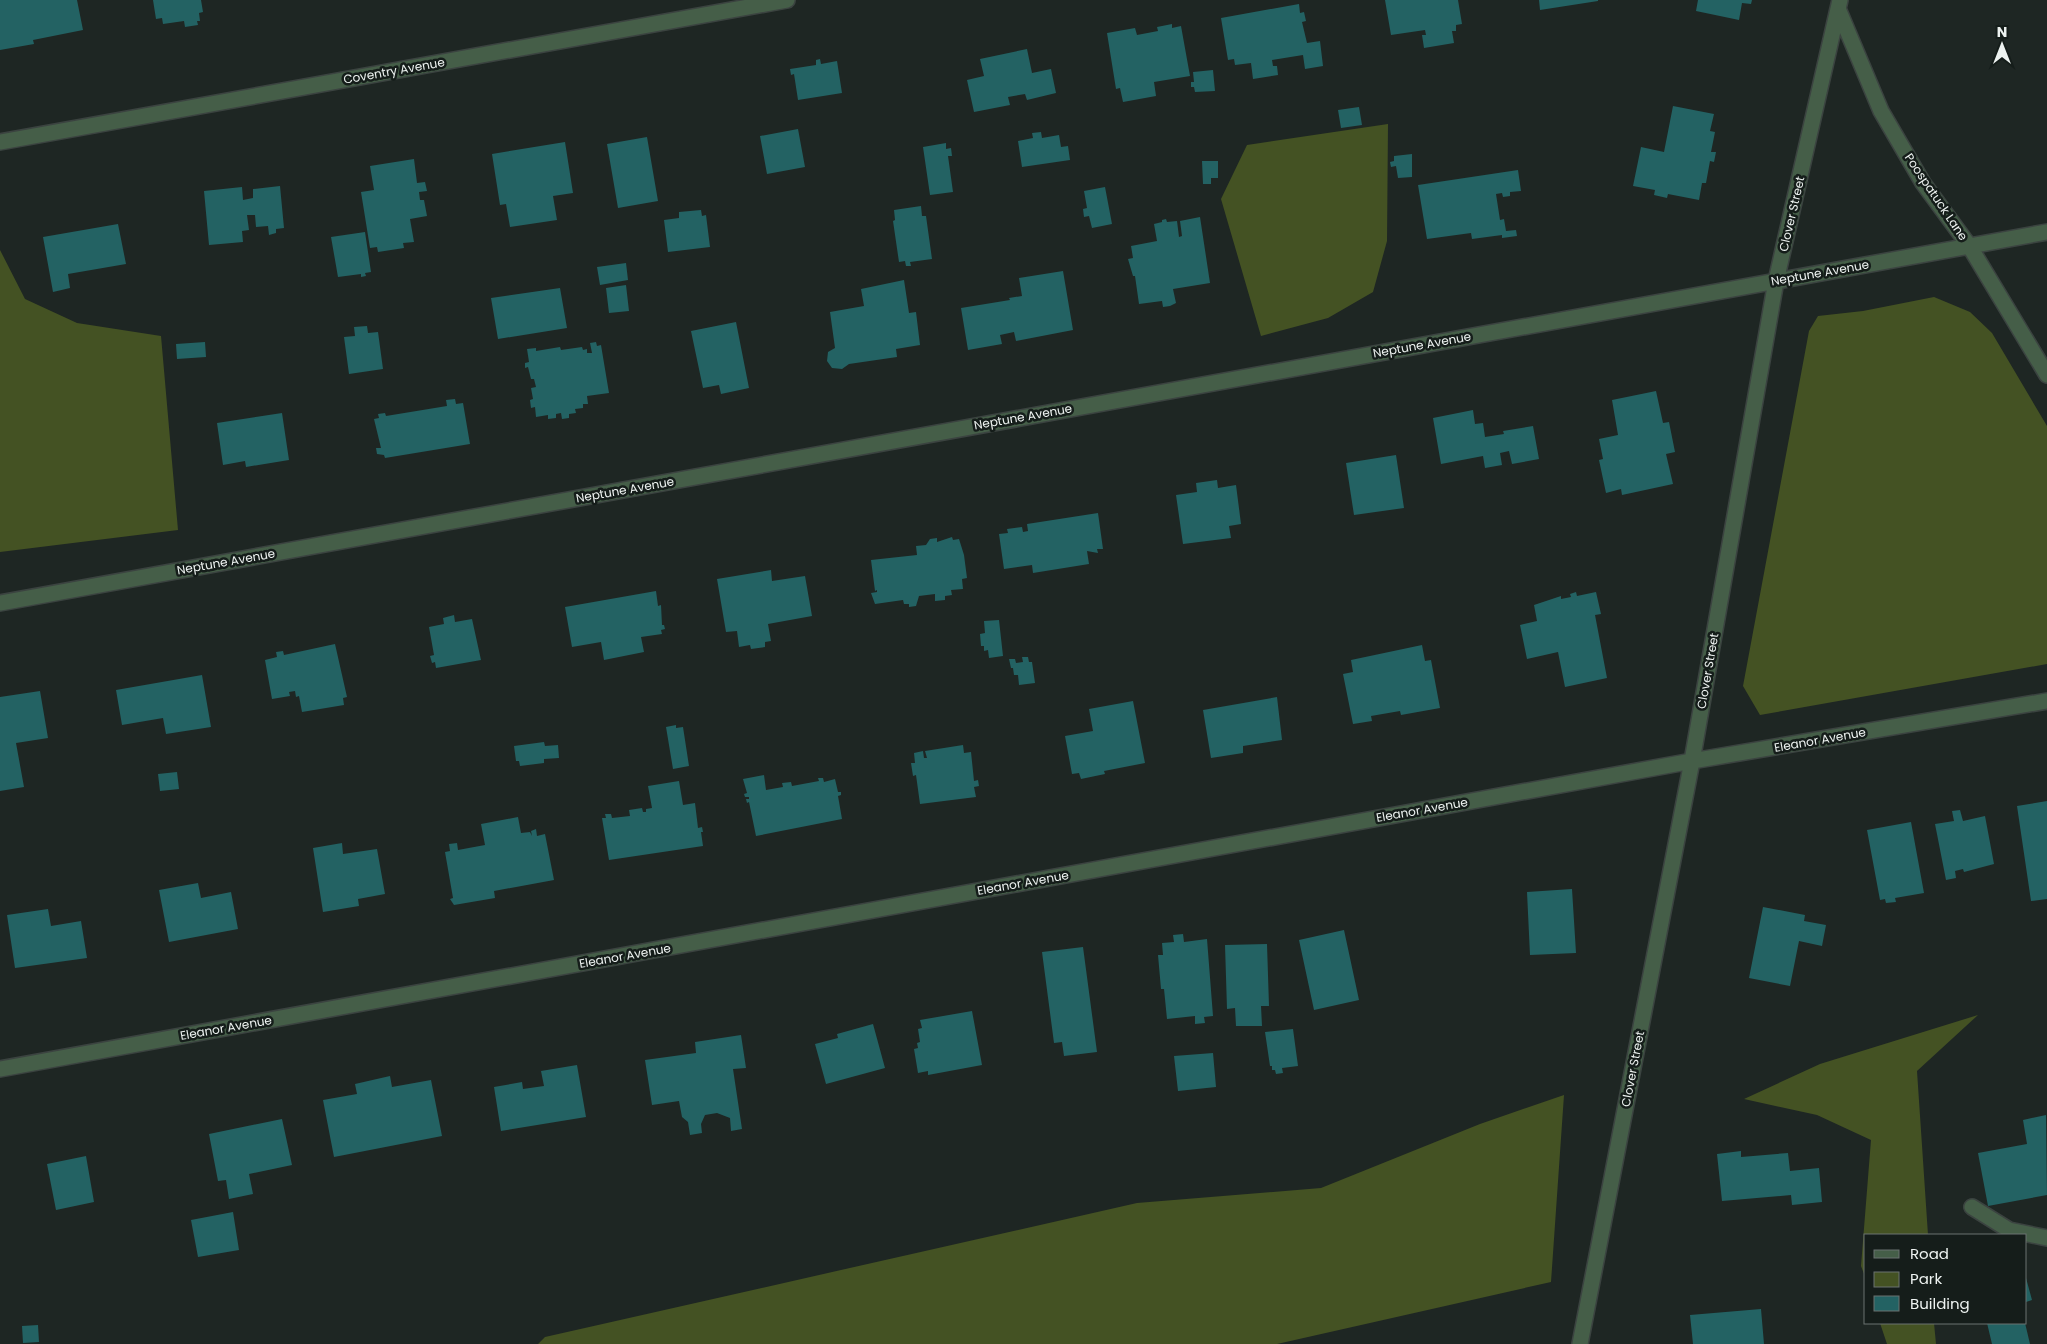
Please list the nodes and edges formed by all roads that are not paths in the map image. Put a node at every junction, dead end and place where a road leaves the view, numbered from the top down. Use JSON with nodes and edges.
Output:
{"nodes":[{"id":1,"x":787,"y":0,"type":"edge"},
{"id":2,"x":1840,"y":5,"type":"edge"},
{"id":3,"x":0,"y":142,"type":"edge"},
{"id":4,"x":2047,"y":232,"type":"edge"},
{"id":5,"x":1970,"y":247,"type":"junction"},
{"id":6,"x":1776,"y":281,"type":"junction"},
{"id":7,"x":2047,"y":376,"type":"edge"},
{"id":8,"x":0,"y":603,"type":"edge"},
{"id":9,"x":2047,"y":701,"type":"edge"},
{"id":10,"x":1692,"y":761,"type":"junction"},
{"id":11,"x":0,"y":1069,"type":"edge"},
{"id":12,"x":1972,"y":1207,"type":"dead end"},
{"id":13,"x":2047,"y":1238,"type":"edge"},
{"id":14,"x":1580,"y":1344,"type":"edge"}],
"edges":[{"from":1,"to":3,"type":"street","name":"Coventry Avenue"},
{"from":2,"to":5,"type":"street","name":"Poospatuck Lane"},
{"from":2,"to":6,"type":"street","name":"Clover Street"},
{"from":4,"to":5,"type":"street","name":"Neptune Avenue"},
{"from":5,"to":6,"type":"street","name":"Neptune Avenue"},
{"from":5,"to":7,"type":"street","name":"Poospatuck Lane"},
{"from":6,"to":8,"type":"street","name":"Neptune Avenue"},
{"from":6,"to":10,"type":"street","name":"Clover Street"},
{"from":9,"to":10,"type":"street","name":"Eleanor Avenue"},
{"from":10,"to":11,"type":"street","name":"Eleanor Avenue"},
{"from":10,"to":14,"type":"street","name":"Clover Street"},
{"from":12,"to":13,"type":"street"}]}
